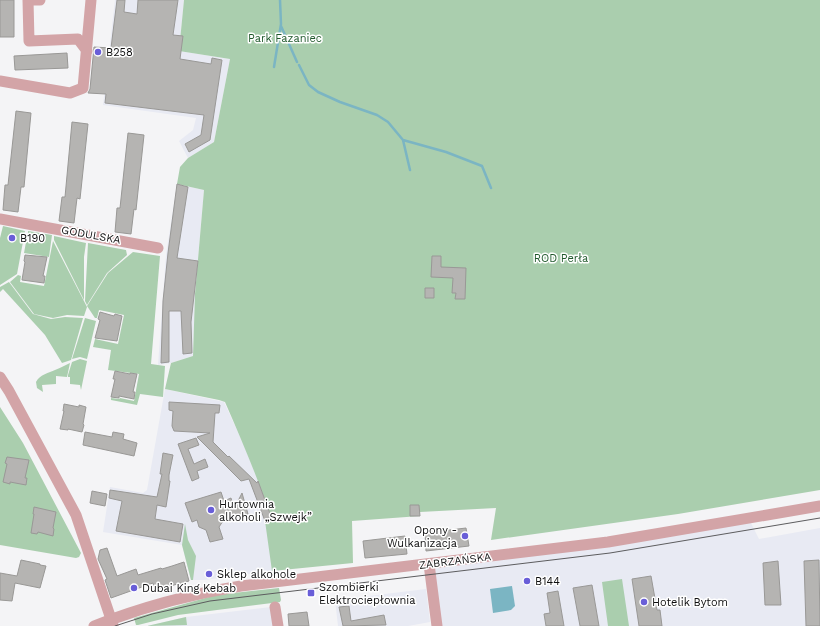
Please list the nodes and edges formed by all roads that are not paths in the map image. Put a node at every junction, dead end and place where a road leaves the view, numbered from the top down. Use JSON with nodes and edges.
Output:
{"nodes":[{"id":1,"x":28,"y":0,"type":"edge"},
{"id":2,"x":40,"y":0,"type":"edge"},
{"id":3,"x":91,"y":0,"type":"edge"},
{"id":4,"x":87,"y":51,"type":"junction"},
{"id":5,"x":0,"y":81,"type":"edge"},
{"id":6,"x":0,"y":218,"type":"edge"},
{"id":7,"x":158,"y":248,"type":"dead end"},
{"id":8,"x":0,"y":377,"type":"edge"},
{"id":9,"x":820,"y":506,"type":"edge"},
{"id":10,"x":429,"y":564,"type":"junction"},
{"id":11,"x":275,"y":607,"type":"dead end"},
{"id":12,"x":112,"y":623,"type":"edge"},
{"id":13,"x":94,"y":626,"type":"edge"},
{"id":14,"x":278,"y":626,"type":"edge"},
{"id":15,"x":437,"y":626,"type":"edge"}],
"edges":[{"from":1,"to":2,"type":"street"},
{"from":1,"to":4,"type":"street"},
{"from":3,"to":4,"type":"street"},
{"from":4,"to":5,"type":"street"},
{"from":6,"to":7,"type":"street","name":"GODULSKA"},
{"from":8,"to":12,"type":"street"},
{"from":9,"to":10,"type":"street","name":"ZABRZAŃSKA"},
{"from":10,"to":12,"type":"street","name":"ZABRZAŃSKA"},
{"from":10,"to":15,"type":"street"},
{"from":11,"to":14,"type":"street"},
{"from":12,"to":13,"type":"street","name":"ZABRZAŃSKA"}]}
